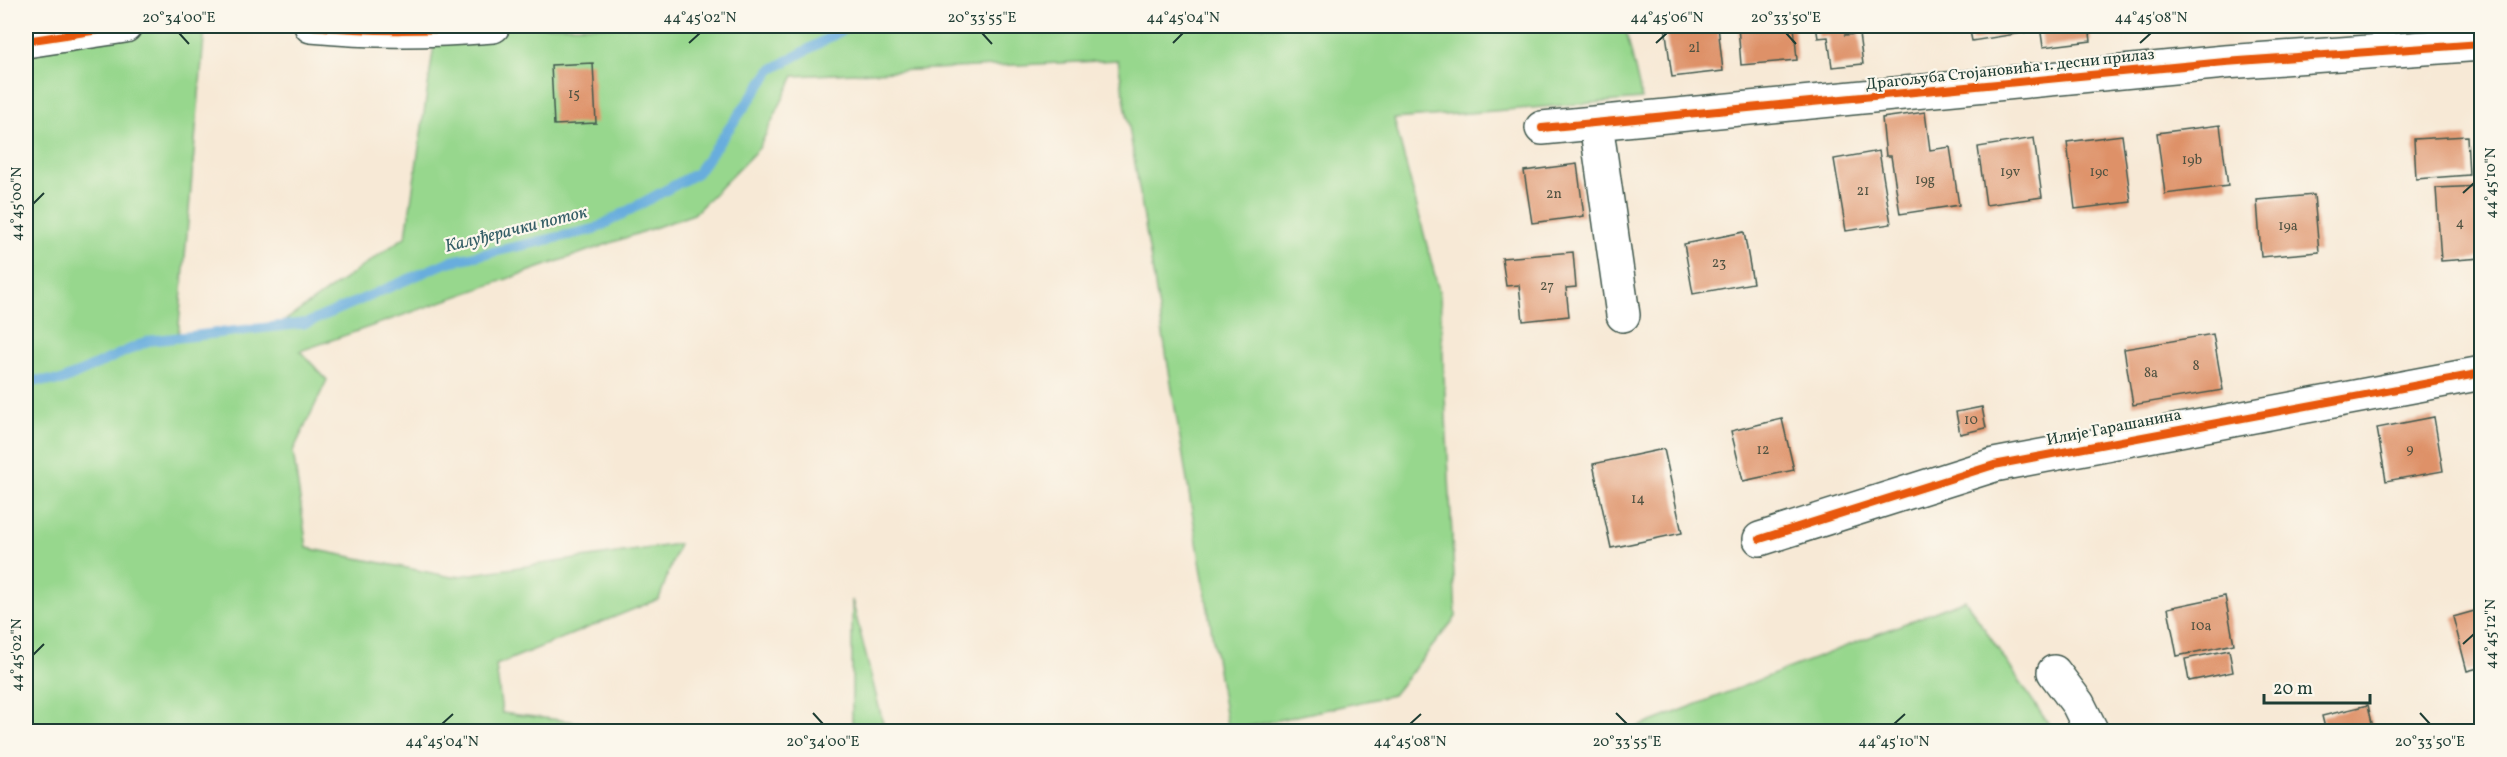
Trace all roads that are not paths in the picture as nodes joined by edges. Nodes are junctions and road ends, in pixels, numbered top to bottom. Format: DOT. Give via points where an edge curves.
graph roads {
  1 [pos="125,26"];
  2 [pos="311,26"];
  3 [pos="493,26"];
  4 [pos="26,41"];
  5 [pos="2481,44"];
  6 [pos="1596,123"];
  7 [pos="1542,128"];
  8 [pos="1623,315"];
  9 [pos="2481,373"];
  10 [pos="1760,539"];
  11 [pos="2054,672"];
  12 [pos="2092,732"];
  1 -- 4 [label="street"];
  2 -- 3 [label="street" via="373,32"];
  5 -- 6 [label="street, Драгољуба Стојановића 1. десни прилаз" via="2225,62"];
  6 -- 7 [label="street, Драгољуба Стојановића 1. десни прилаз"];
  6 -- 8 [label="street"];
  9 -- 10 [label="street, Илије Гарашанина" via="1994,465"];
  11 -- 12 [label="street" via="2078,704"];
}
